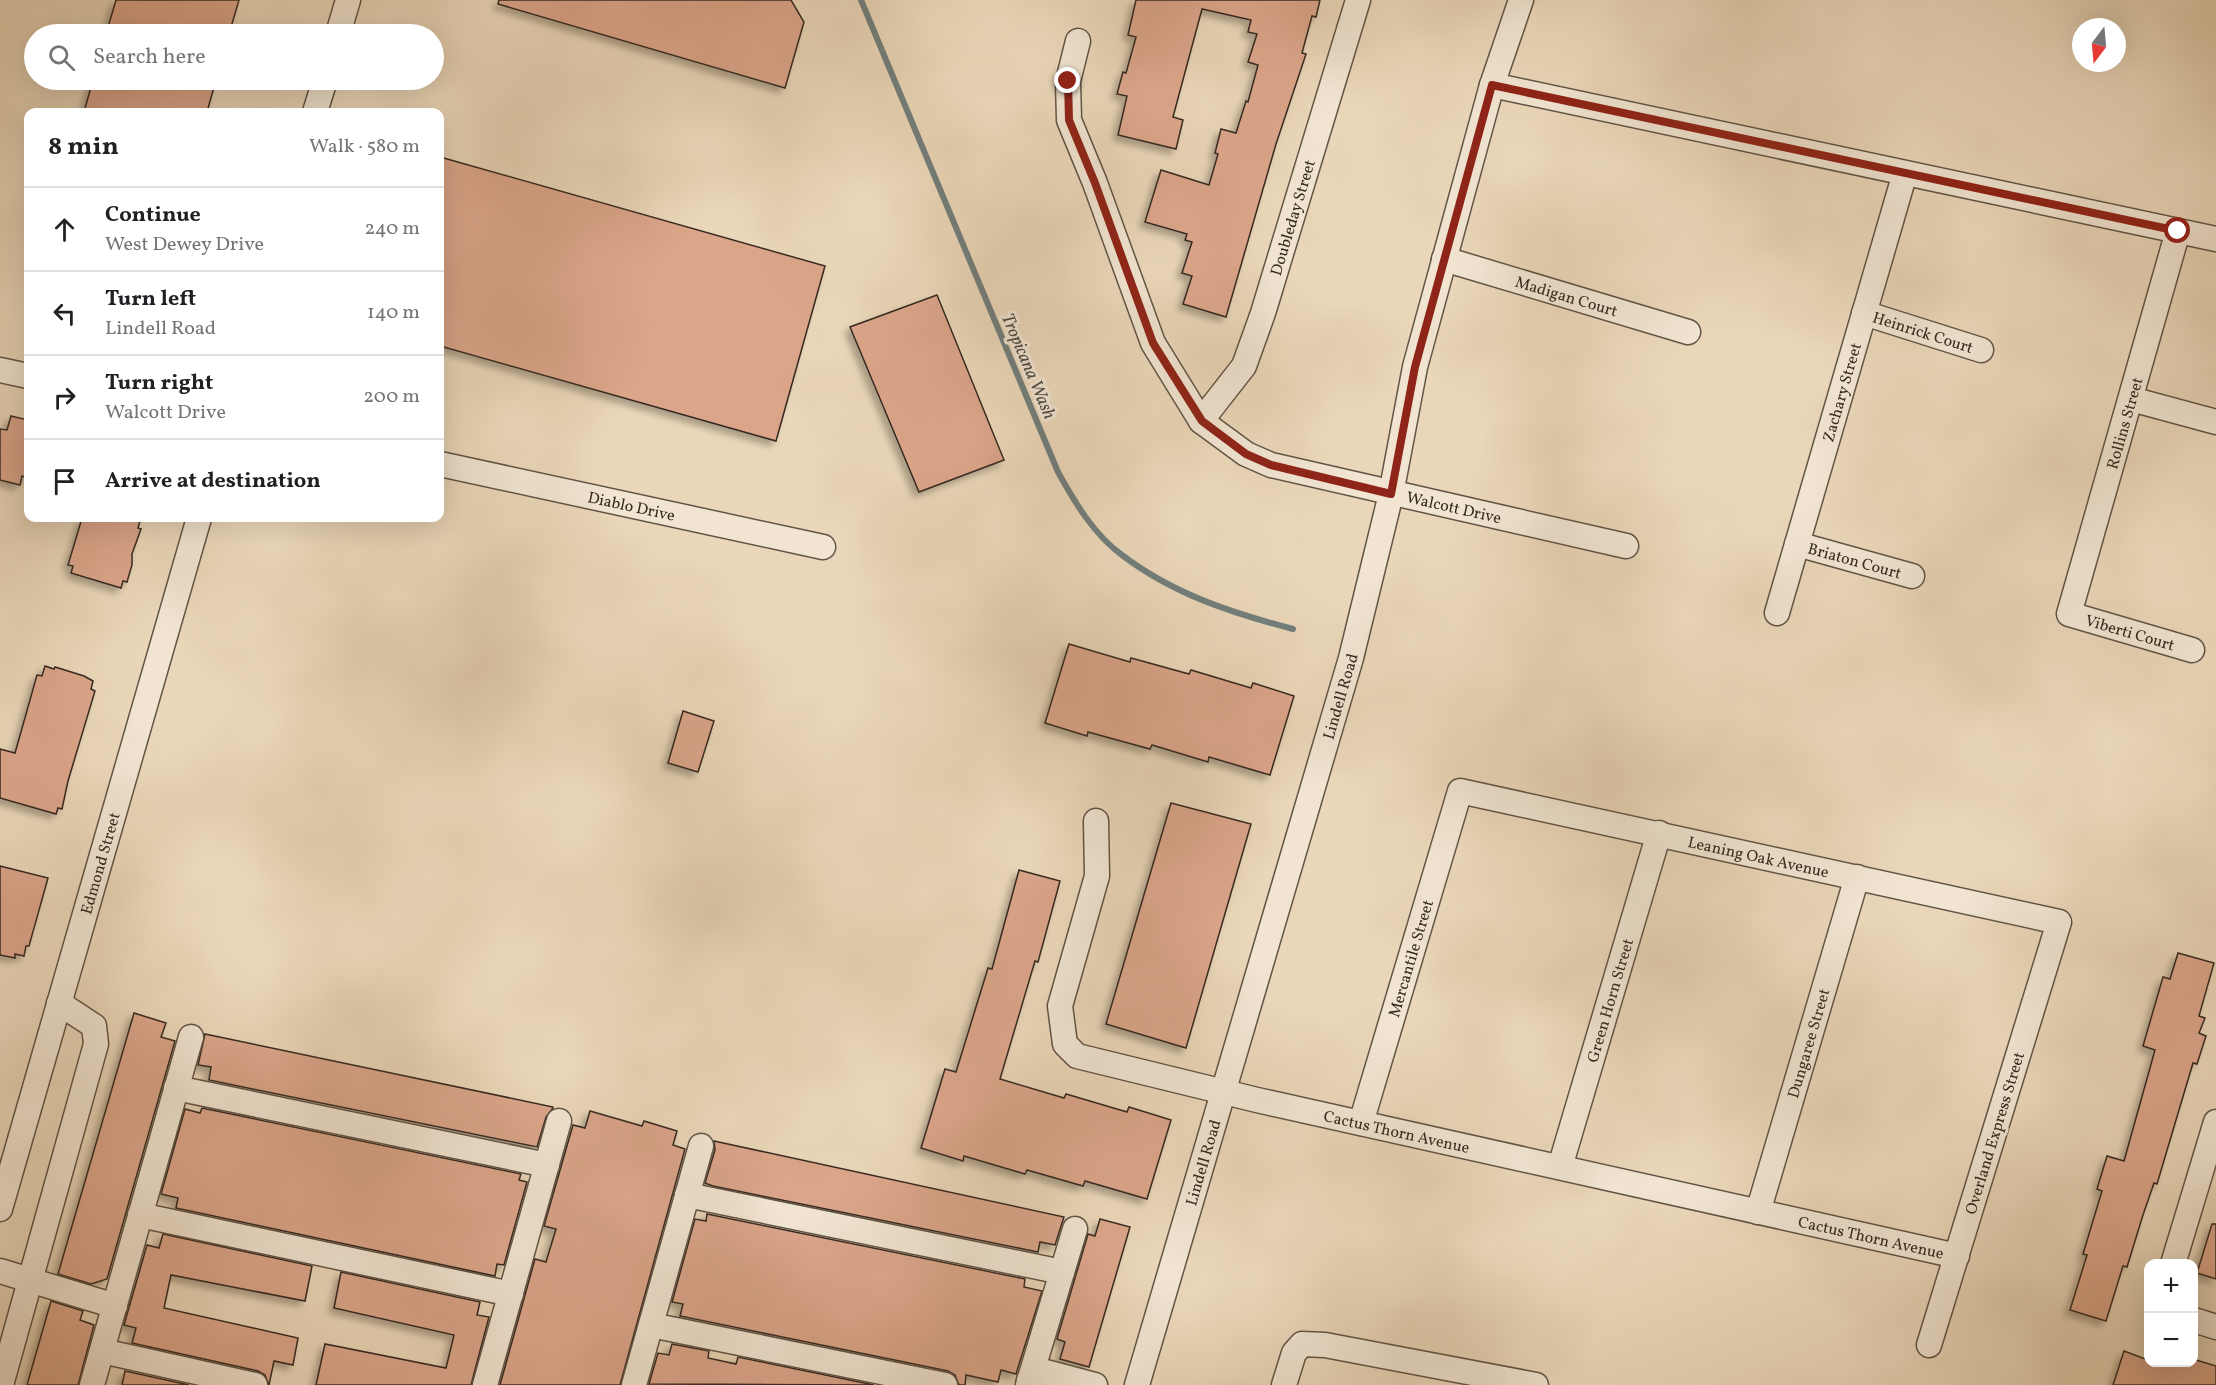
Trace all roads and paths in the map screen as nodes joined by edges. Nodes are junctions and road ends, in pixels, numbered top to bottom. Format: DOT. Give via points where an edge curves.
graph roads {
  1 [pos="348,0"];
  2 [pos="1358,0"];
  3 [pos="1521,0"];
  4 [pos="341,24"];
  5 [pos="1078,42"];
  6 [pos="1492,85"];
  7 [pos="322,90"];
  8 [pos="316,108"];
  9 [pos="1905,173"];
  10 [pos="2178,231"];
  11 [pos="2216,240"];
  12 [pos="1444,259"];
  13 [pos="1864,313"];
  14 [pos="1688,332"];
  15 [pos="1981,350"];
  16 [pos="0,370"];
  17 [pos="24,375"];
  18 [pos="2131,399"];
  19 [pos="1202,421"];
  20 [pos="2216,422"];
  21 [pos="444,465"];
  22 [pos="1391,494"];
  23 [pos="198,522"];
  24 [pos="1797,544"];
  25 [pos="1626,546"];
  26 [pos="824,548"];
  27 [pos="1912,576"];
  28 [pos="1777,613"];
  29 [pos="2069,614"];
  30 [pos="2192,650"];
  31 [pos="1460,791"];
  32 [pos="1096,821"];
  33 [pos="1659,833"];
  34 [pos="1857,877"];
  35 [pos="2059,922"];
  36 [pos="59,1003"];
  37 [pos="191,1037"];
  38 [pos="176,1088"];
  39 [pos="1223,1092"];
  40 [pos="559,1120"];
  41 [pos="2216,1122"];
  42 [pos="1361,1123"];
  43 [pos="700,1146"];
  44 [pos="547,1165"];
  45 [pos="1560,1167"];
  46 [pos="687,1196"];
  47 [pos="0,1209"];
  48 [pos="1758,1212"];
  49 [pos="140,1215"];
  50 [pos="1075,1229"];
  51 [pos="1957,1256"];
  52 [pos="2174,1259"];
  53 [pos="0,1271"];
  54 [pos="1062,1272"];
  55 [pos="30,1280"];
  56 [pos="511,1294"];
  57 [pos="115,1306"];
  58 [pos="2198,1322"];
  59 [pos="651,1325"];
  60 [pos="2216,1327"];
  61 [pos="8,1330"];
  62 [pos="1929,1345"];
  63 [pos="102,1351"];
  64 [pos="1030,1383"];
  65 [pos="1,1385"];
  66 [pos="92,1385"];
  67 [pos="255,1385"];
  68 [pos="485,1385"];
  69 [pos="634,1385"];
  70 [pos="945,1385"];
  71 [pos="1095,1385"];
  72 [pos="1137,1385"];
  73 [pos="1284,1385"];
  74 [pos="1536,1385"];
  1 -- 4 [label="street"];
  2 -- 19 [label="street, Doubleday Street" via="1244,366"];
  3 -- 6 [label="street, Lindell Road"];
  5 -- 19 [label="street, Walcott Drive" via="1068,81 1069,120 1153,343"];
  6 -- 9 [label="street"];
  6 -- 12 [label="street, Lindell Road"];
  7 -- 8 [label="street"];
  9 -- 10 [label="street"];
  9 -- 13 [label="street, Zachary Street"];
  10 -- 11 [label="street"];
  10 -- 18 [label="street, Rollins Street"];
  12 -- 14 [label="street, Madigan Court"];
  12 -- 22 [label="street, Lindell Road" via="1415,367"];
  13 -- 15 [label="street, Heinrick Court"];
  13 -- 24 [label="street, Zachary Street"];
  16 -- 17 [label="street"];
  18 -- 20 [label="street"];
  18 -- 29 [label="street, Rollins Street"];
  19 -- 22 [label="street, Walcott Drive" via="1246,454 1271,465"];
  21 -- 26 [label="street, Diablo Drive"];
  22 -- 25 [label="street, Walcott Drive"];
  22 -- 39 [label="street, Lindell Road" via="1337,710"];
  23 -- 36 [label="street, Edmond Street"];
  24 -- 27 [label="street, Briaton Court"];
  24 -- 28 [label="street, Zachary Street"];
  29 -- 30 [label="street, Viberti Court"];
  31 -- 33 [label="street, Leaning Oak Avenue"];
  31 -- 42 [label="street, Mercantile Street"];
  32 -- 39 [label="street, Cactus Thorn Avenue" via="1097,876 1060,1006 1065,1044 1077,1056"];
  33 -- 34 [label="street, Leaning Oak Avenue"];
  33 -- 45 [label="street, Green Horn Street"];
  34 -- 35 [label="street, Leaning Oak Avenue"];
  34 -- 48 [label="street, Dungaree Street"];
  35 -- 51 [label="street, Overland Express Street"];
  36 -- 47 [label="street, Edmond Street"];
  36 -- 55 [label="street" via="94,1026 96,1044"];
  37 -- 38 [label="street"];
  38 -- 44 [label="street"];
  38 -- 49 [label="street"];
  39 -- 42 [label="street, Cactus Thorn Avenue"];
  39 -- 72 [label="street, Lindell Road"];
  40 -- 44 [label="street"];
  41 -- 52 [label="street"];
  42 -- 45 [label="street, Cactus Thorn Avenue"];
  43 -- 46 [label="street"];
  44 -- 56 [label="street"];
  45 -- 48 [label="street, Cactus Thorn Avenue"];
  46 -- 54 [label="street"];
  46 -- 59 [label="street"];
  48 -- 51 [label="street, Cactus Thorn Avenue"];
  49 -- 56 [label="street"];
  49 -- 57 [label="street"];
  50 -- 54 [label="street"];
  51 -- 62 [label="street, Overland Express Street"];
  53 -- 55 [label="street"];
  54 -- 64 [label="street"];
  55 -- 57 [label="street"];
  55 -- 61 [label="street"];
  56 -- 68 [label="street"];
  57 -- 63 [label="street"];
  58 -- 60 [label="street"];
  59 -- 69 [label="street"];
  59 -- 70 [label="street"];
  61 -- 65 [label="street"];
  63 -- 66 [label="street"];
  63 -- 67 [label="street"];
  64 -- 71 [label="street" via="1046,1372"];
  73 -- 74 [label="street" via="1294,1353 1302,1344"];
}
